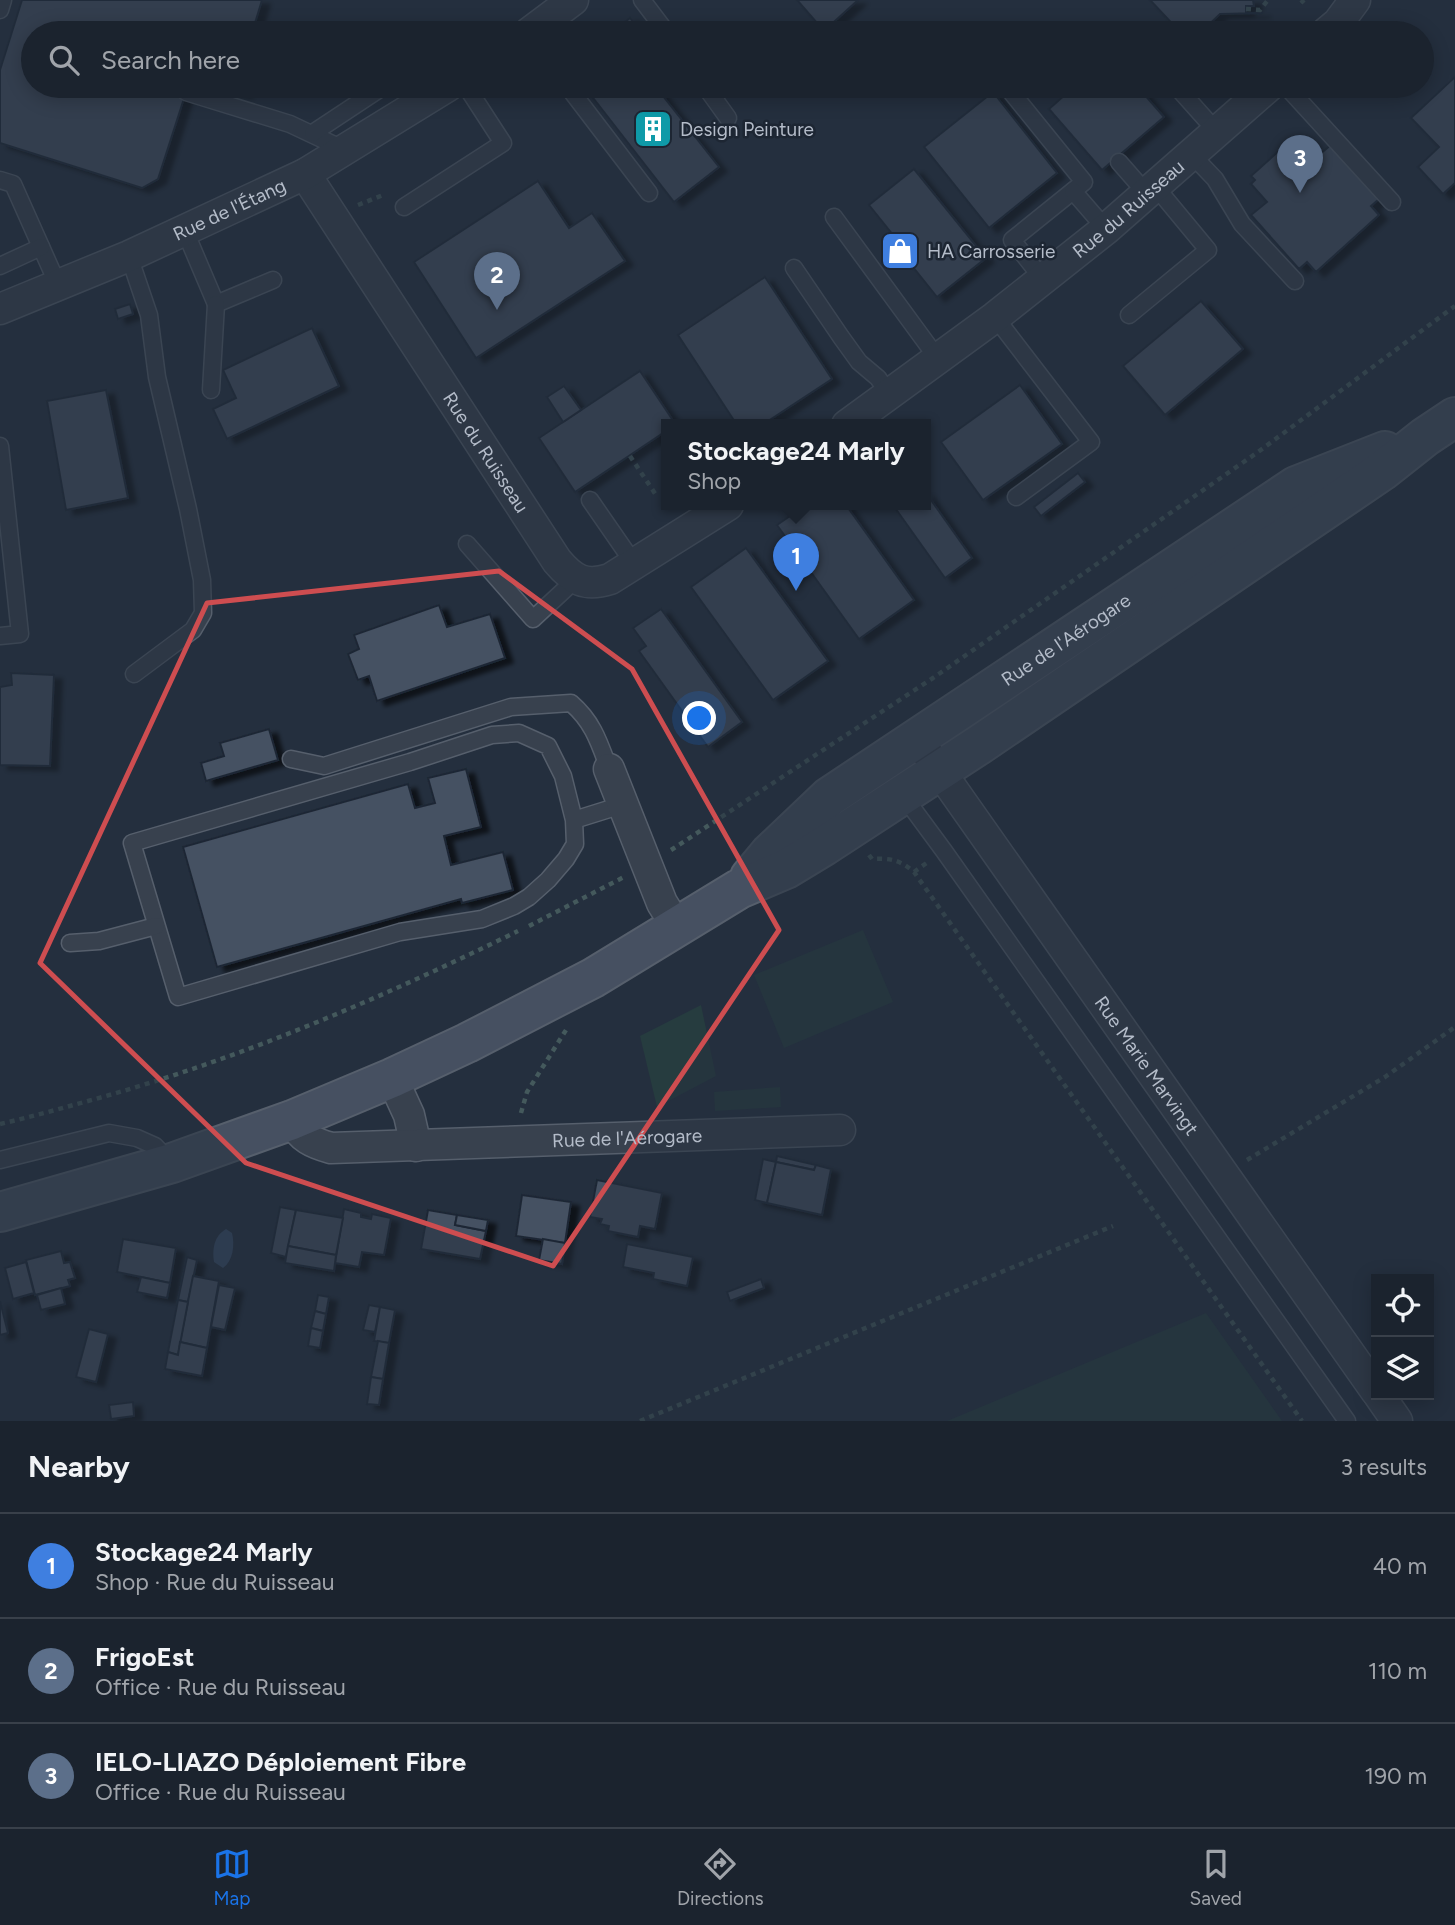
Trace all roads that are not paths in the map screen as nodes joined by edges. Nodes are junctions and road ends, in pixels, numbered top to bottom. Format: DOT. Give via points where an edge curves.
graph roads {
  1 [pos="3,0"];
  2 [pos="573,0"];
  3 [pos="642,0"];
  4 [pos="1355,0"];
  5 [pos="0,10"];
  6 [pos="551,21"];
  7 [pos="658,21"];
  8 [pos="1339,21"];
  9 [pos="205,98"];
  10 [pos="391,98"];
  11 [pos="474,98"];
  12 [pos="577,98"];
  13 [pos="714,98"];
  14 [pos="1016,98"];
  15 [pos="1187,98"];
  16 [pos="1256,98"];
  17 [pos="1281,98"];
  18 [pos="728,118"];
  19 [pos="1217,132"];
  20 [pos="313,133"];
  21 [pos="345,150"];
  22 [pos="1192,155"];
  23 [pos="1119,162"];
  24 [pos="305,174"];
  25 [pos="0,180"];
  26 [pos="1151,190"];
  27 [pos="1073,191"];
  28 [pos="649,193"];
  29 [pos="1392,202"];
  30 [pos="404,207"];
  31 [pos="834,217"];
  32 [pos="1106,229"];
  33 [pos="185,231"];
  34 [pos="41,247"];
  35 [pos="129,256"];
  36 [pos="0,266"];
  37 [pos="794,268"];
  38 [pos="1043,279"];
  39 [pos="273,280"];
  40 [pos="1295,281"];
  41 [pos="58,285"];
  42 [pos="216,304"];
  43 [pos="0,309"];
  44 [pos="1129,315"];
  45 [pos="995,317"];
  46 [pos="938,359"];
  47 [pos="211,390"];
  48 [pos="889,394"];
  49 [pos="855,419"];
  50 [pos="1440,427"];
  51 [pos="0,446"];
  52 [pos="1016,497"];
  53 [pos="590,500"];
  54 [pos="720,510"];
  55 [pos="467,544"];
  56 [pos="635,565"];
  57 [pos="575,580"];
  58 [pos="0,636"];
  59 [pos="134,674"];
  60 [pos="917,739"];
  61 [pos="290,759"];
  62 [pos="609,769"];
  63 [pos="939,771"];
  64 [pos="891,779"];
  65 [pos="622,805"];
  66 [pos="574,820"];
  67 [pos="739,889"];
  68 [pos="156,926"];
  69 [pos="677,927"];
  70 [pos="70,943"];
  71 [pos="392,1078"];
  72 [pos="292,1120"];
  73 [pos="840,1130"];
  74 [pos="416,1146"];
  75 [pos="0,1160"];
  76 [pos="172,1163"];
  77 [pos="0,1212"];
  78 [pos="1371,1383"];
  79 [pos="1383,1400"];
  80 [pos="1347,1421"];
  81 [pos="1397,1421"];
  1 -- 5 [label="lane"];
  2 -- 6 [label="street"];
  3 -- 7 [label="lane"];
  4 -- 8 [label="street"];
  9 -- 20 [label="lane"];
  10 -- 20 [label="lane"];
  10 -- 21 [label="street, Rue de l'Étang"];
  11 -- 30 [label="lane" via="503,142"];
  12 -- 28 [label="lane"];
  13 -- 18 [label="lane"];
  14 -- 27 [label="lane" via="1084,182"];
  15 -- 19 [label="lane"];
  16 -- 19 [label="street, Rue du Ruisseau"];
  17 -- 29 [label="lane"];
  19 -- 22 [label="street, Rue du Ruisseau"];
  20 -- 21 [label="lane"];
  21 -- 24 [label="street, Rue de l'Étang"];
  22 -- 26 [label="street, Rue du Ruisseau"];
  22 -- 40 [label="lane" via="1214,179 1242,224"];
  23 -- 26 [label="lane"];
  24 -- 33 [label="street, Rue de l'Étang"];
  24 -- 57 [label="street, Rue du Ruisseau" via="557,561"];
  25 -- 34 [label="lane" via="13,184"];
  26 -- 32 [label="street, Rue du Ruisseau"];
  26 -- 44 [label="lane" via="1208,250"];
  27 -- 32 [label="lane"];
  27 -- 38 [label="lane" via="1012,240"];
  31 -- 46 [label="lane"];
  32 -- 38 [label="street, Rue du Ruisseau"];
  33 -- 35 [label="street, Rue de l'Étang"];
  33 -- 42 [label="lane"];
  34 -- 36 [label="lane"];
  34 -- 41 [label="lane"];
  35 -- 41 [label="street, Rue de l'Étang"];
  35 -- 59 [label="lane" via="149,315 157,377 200,568 203,613 193,630"];
  37 -- 48 [label="lane" via="859,362"];
  38 -- 45 [label="street, Rue du Ruisseau"];
  39 -- 42 [label="lane"];
  41 -- 43 [label="street, Rue de l'Étang"];
  42 -- 47 [label="lane"];
  45 -- 46 [label="street, Rue du Ruisseau"];
  45 -- 52 [label="lane" via="1091,442"];
  46 -- 48 [label="street, Rue du Ruisseau"];
  48 -- 49 [label="street, Rue du Ruisseau"];
  50 -- 60 [label="main road, Rue de l'Aérogare" via="1296,485"];
  50 -- 63 [label="main road, Rue de l'Aérogare"];
  51 -- 58 [label="lane" via="20,634"];
  53 -- 56 [label="lane"];
  54 -- 56 [label="street"];
  55 -- 57 [label="lane" via="533,619"];
  56 -- 57 [label="street" via="597,583"];
  60 -- 63 [label="street, Rue Marie Marvingt"];
  60 -- 64 [label="main road, Rue de l'Aérogare"];
  61 -- 62 [label="lane" via="324,766 511,707 571,703 585,715"];
  62 -- 65 [label="street"];
  63 -- 64 [label="main road, Rue de l'Aérogare"];
  63 -- 78 [label="street, Rue Marie Marvingt"];
  64 -- 67 [label="main road, Rue de l'Aérogare" via="850,829 786,869"];
  64 -- 67 [label="main road, Rue de l'Aérogare" via="815,809"];
  64 -- 80 [label="lane"];
  65 -- 66 [label="lane"];
  65 -- 69 [label="street" via="662,903"];
  66 -- 68 [label="lane" via="575,844 566,859 514,906 482,919 400,932 178,997"];
  66 -- 68 [label="lane" via="548,746 519,733 492,735 132,844"];
  67 -- 69 [label="main road, Rue de l'Aérogare"];
  68 -- 70 [label="lane" via="99,941"];
  69 -- 71 [label="main road, Rue de l'Aérogare" via="566,993"];
  71 -- 72 [label="main road, Rue de l'Aérogare"];
  71 -- 74 [label="street" via="409,1115"];
  72 -- 74 [label="street, Rue de l'Aérogare" via="298,1132 331,1148"];
  72 -- 76 [label="main road, Rue de l'Aérogare"];
  73 -- 74 [label="street, Rue de l'Aérogare"];
  75 -- 76 [label="lane" via="109,1133 155,1146"];
  76 -- 77 [label="main road, Rue de l'Aérogare"];
  79 -- 81 [label="street, Rue Marie Marvingt"];
}
